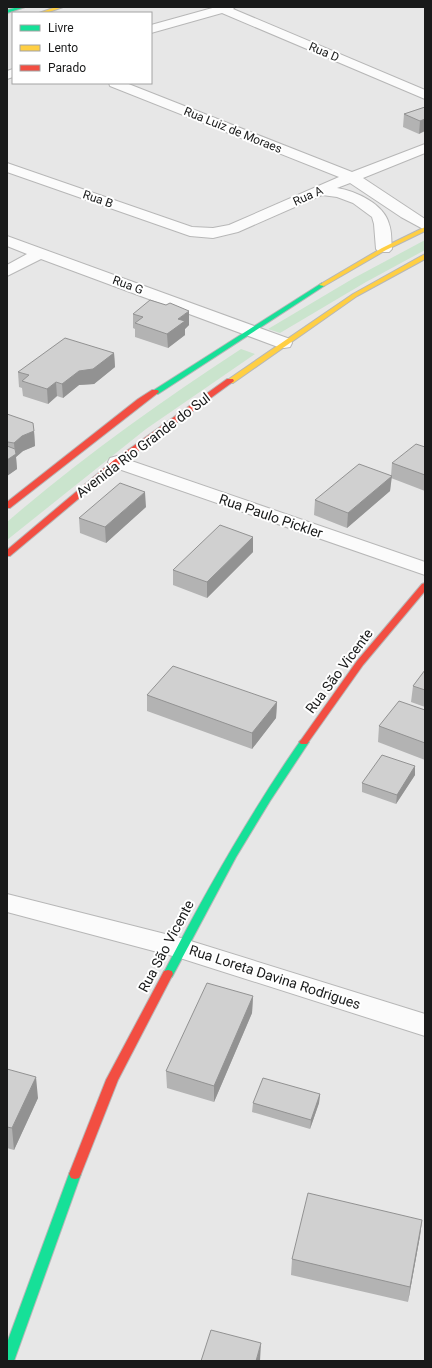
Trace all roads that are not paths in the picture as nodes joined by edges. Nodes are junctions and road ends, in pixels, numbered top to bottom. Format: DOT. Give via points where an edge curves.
graph roads {
  1 [pos="23,7"];
  2 [pos="61,7"];
  3 [pos="226,8"];
  4 [pos="7,12"];
  5 [pos="44,12"];
  6 [pos="152,29"];
  7 [pos="118,84"];
  8 [pos="425,95"];
  9 [pos="425,148"];
  10 [pos="7,167"];
  11 [pos="351,177"];
  12 [pos="320,190"];
  13 [pos="407,215"];
  14 [pos="382,224"];
  15 [pos="425,225"];
  16 [pos="425,229"];
  17 [pos="190,232"];
  18 [pos="7,241"];
  19 [pos="384,250"];
  20 [pos="40,253"];
  21 [pos="425,256"];
  22 [pos="7,270"];
  23 [pos="250,330"];
  24 [pos="284,343"];
  25 [pos="117,462"];
  26 [pos="7,506"];
  27 [pos="7,554"];
  28 [pos="425,569"];
  29 [pos="425,586"];
  30 [pos="7,903"];
  31 [pos="181,948"];
  32 [pos="425,1025"];
  33 [pos="7,1361"];
  1 -- 4 [label="street"];
  2 -- 5 [label="street"];
  3 -- 6 [label="street"];
  3 -- 8 [label="street, Rua D"];
  7 -- 11 [label="street, Rua Luiz de Moraes"];
  9 -- 11 [label="street, Rua A"];
  10 -- 17 [label="street, Rua B"];
  11 -- 12 [label="street, Rua A"];
  11 -- 13 [label="street, Rua Luiz de Moraes"];
  12 -- 14 [label="street" via="340,193 358,200 378,215"];
  12 -- 17 [label="street, Rua A" via="233,229 213,233"];
  13 -- 14 [label="street"];
  13 -- 15 [label="street, Rua Luiz de Moraes"];
  14 -- 19 [label="street"];
  16 -- 19 [label="street"];
  18 -- 20 [label="street, Rua G"];
  19 -- 23 [label="street"];
  20 -- 22 [label="street"];
  20 -- 23 [label="street, Rua G"];
  21 -- 24 [label="street, Avenida Rio Grande do Sul" via="355,295"];
  23 -- 24 [label="street"];
  23 -- 26 [label="street" via="141,401"];
  24 -- 25 [label="street, Avenida Rio Grande do Sul"];
  25 -- 27 [label="street, Avenida Rio Grande do Sul"];
  25 -- 28 [label="street, Rua Paulo Pickler"];
  29 -- 31 [label="street, Rua São Vicente" via="360,663 269,792 227,862"];
  30 -- 31 [label="street, Rua Loreta Davina Rodrigues"];
  31 -- 32 [label="street, Rua Loreta Davina Rodrigues"];
  31 -- 33 [label="street, Rua São Vicente" via="112,1080 65,1199"];
}
